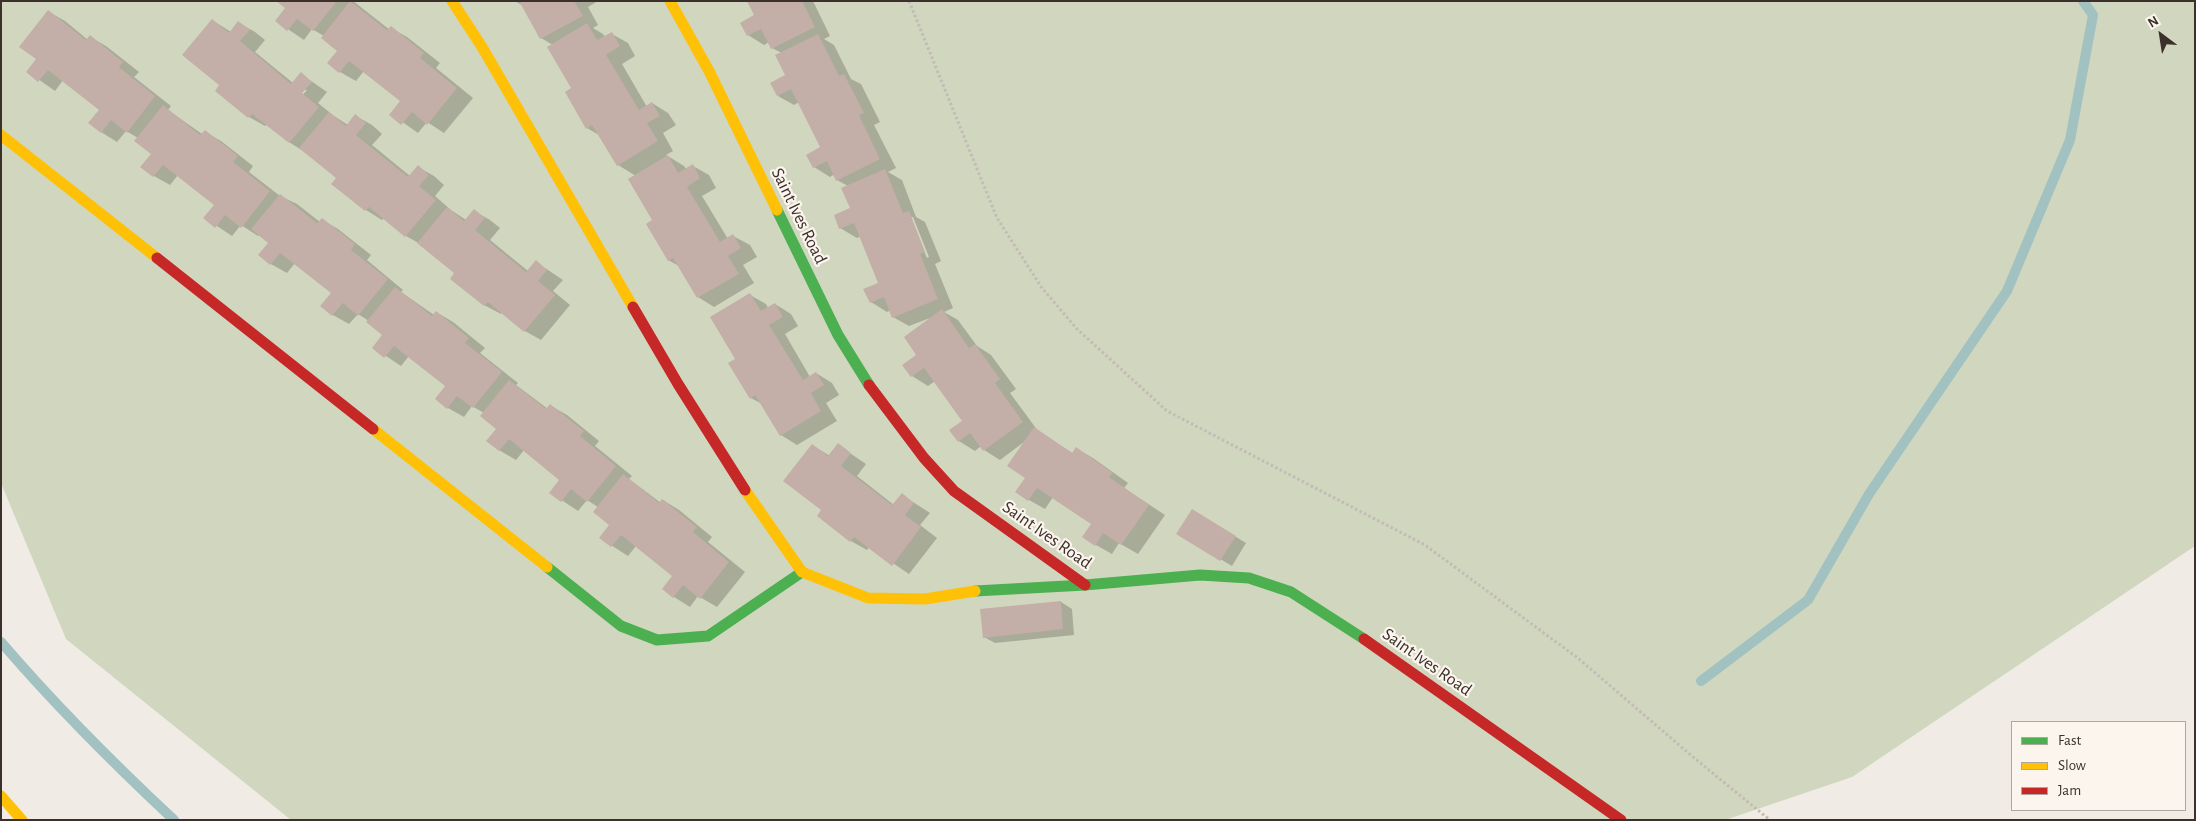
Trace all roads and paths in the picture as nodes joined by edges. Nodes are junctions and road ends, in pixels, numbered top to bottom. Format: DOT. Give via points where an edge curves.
graph roads {
  1 [pos="452,1"];
  2 [pos="670,1"];
  3 [pos="909,1"];
  4 [pos="1,135"];
  5 [pos="802,572"];
  6 [pos="1085,585"];
  7 [pos="1,796"];
  8 [pos="22,820"];
  9 [pos="1621,820"];
  10 [pos="1770,820"];
  1 -- 5 [label="main road" via="678,384"];
  2 -- 6 [label="main road, Saint Ives Road" via="709,71 838,335 876,397 954,491"];
  3 -- 10 [label="path" via="997,218 1042,288 1077,329 1167,412 1426,545 1579,659"];
  4 -- 5 [label="main road" via="621,626 657,640 708,636"];
  5 -- 6 [label="main road" via="868,598 926,599 968,591"];
  6 -- 9 [label="main road, Saint Ives Road" via="1200,575 1249,578 1291,592 1344,625"];
  7 -- 8 [label="main road"];
}
